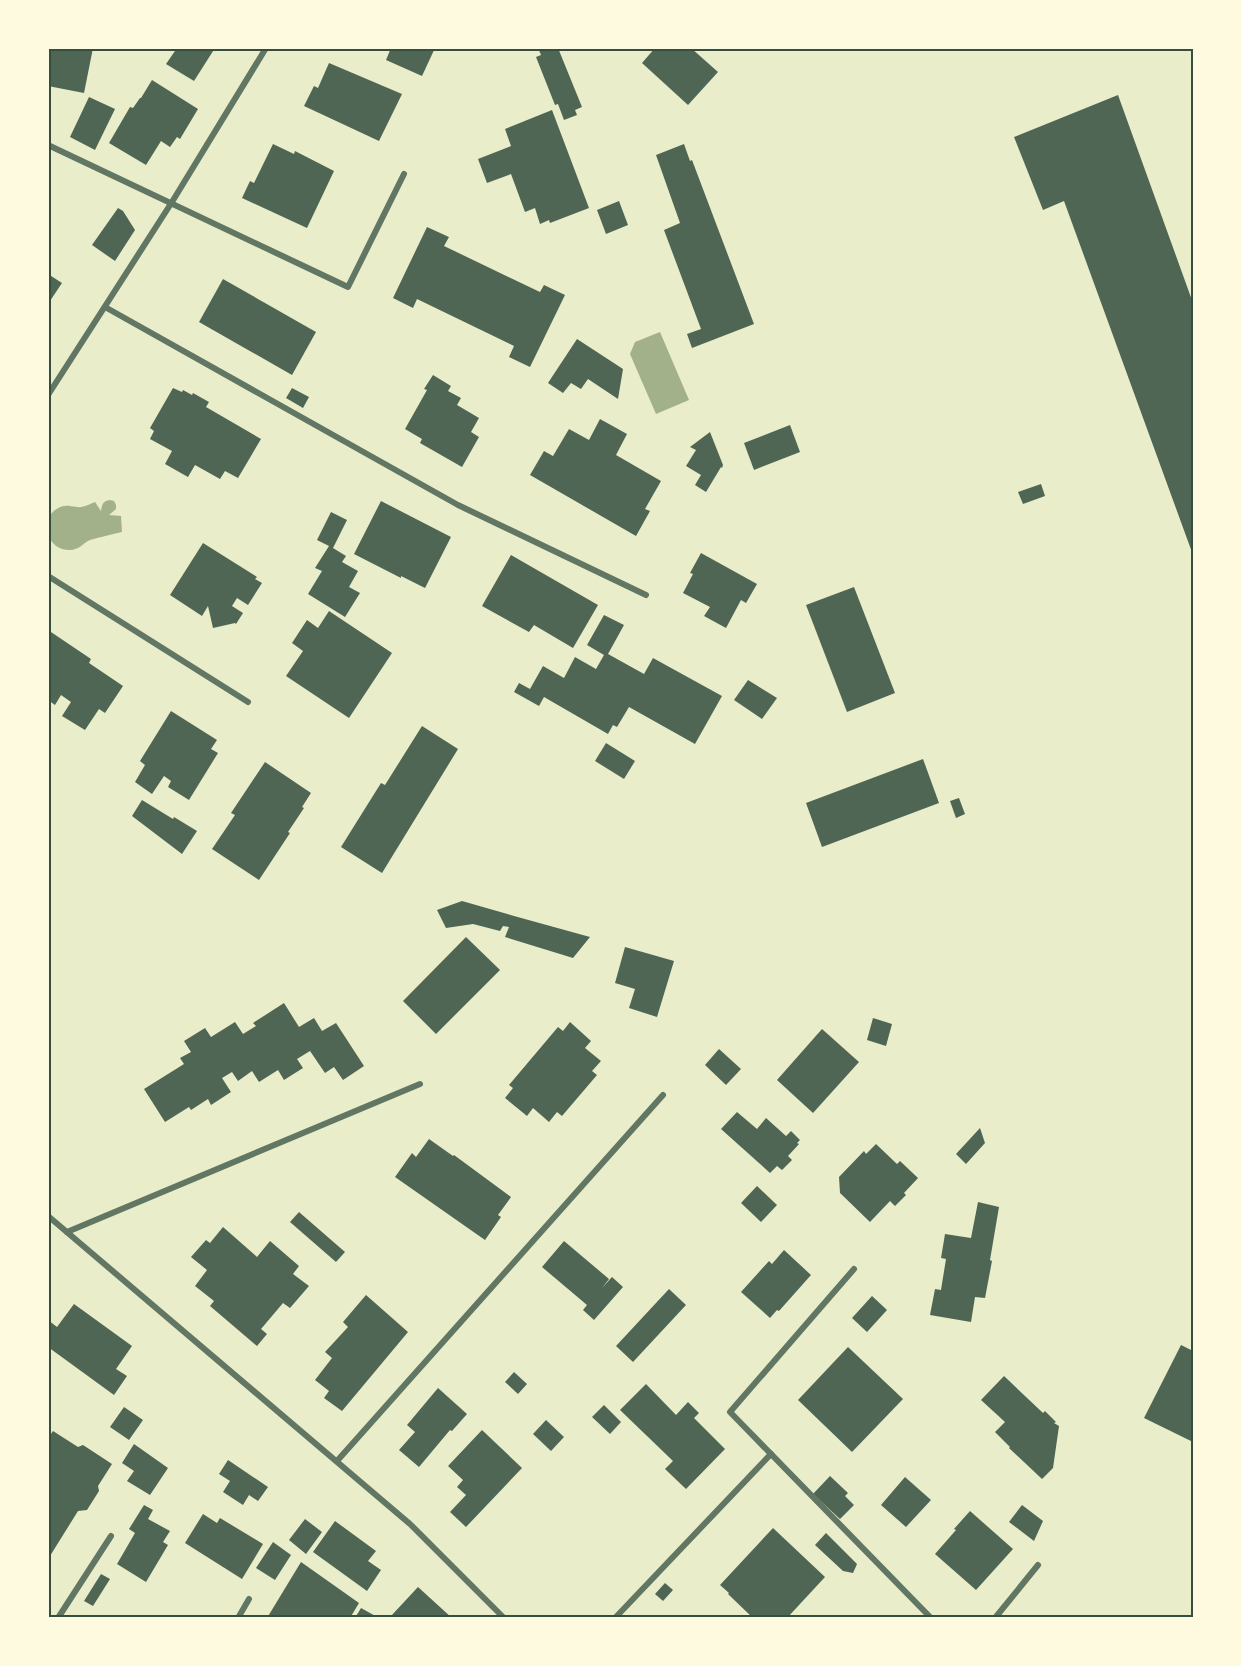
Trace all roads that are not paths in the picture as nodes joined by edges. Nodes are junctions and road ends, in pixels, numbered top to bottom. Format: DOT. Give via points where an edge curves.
graph roads {
  1 [pos="266,48"];
  2 [pos="48,145"];
  3 [pos="404,174"];
  4 [pos="172,202"];
  5 [pos="105,307"];
  6 [pos="48,395"];
  7 [pos="48,576"];
  8 [pos="646,595"];
  9 [pos="248,702"];
  10 [pos="420,1084"];
  11 [pos="663,1095"];
  12 [pos="48,1216"];
  13 [pos="67,1232"];
  14 [pos="854,1269"];
  15 [pos="771,1454"];
  16 [pos="337,1461"];
  17 [pos="111,1536"];
  18 [pos="1038,1565"];
  19 [pos="249,1599"];
  20 [pos="58,1618"];
  21 [pos="238,1618"];
  22 [pos="504,1618"];
  23 [pos="615,1618"];
  24 [pos="931,1618"];
  25 [pos="995,1618"];
  1 -- 4 [label="street"];
  2 -- 4 [label="street"];
  3 -- 4 [label="street" via="348,287"];
  4 -- 5 [label="street"];
  5 -- 6 [label="street"];
  5 -- 8 [label="street" via="458,505"];
  7 -- 9 [label="street"];
  10 -- 13 [label="street"];
  11 -- 16 [label="street"];
  12 -- 13 [label="street"];
  13 -- 16 [label="street"];
  14 -- 15 [label="street" via="730,1412"];
  15 -- 23 [label="street"];
  15 -- 24 [label="street"];
  16 -- 22 [label="street" via="410,1524"];
  17 -- 20 [label="street"];
  18 -- 25 [label="street"];
  19 -- 21 [label="street"];
}
